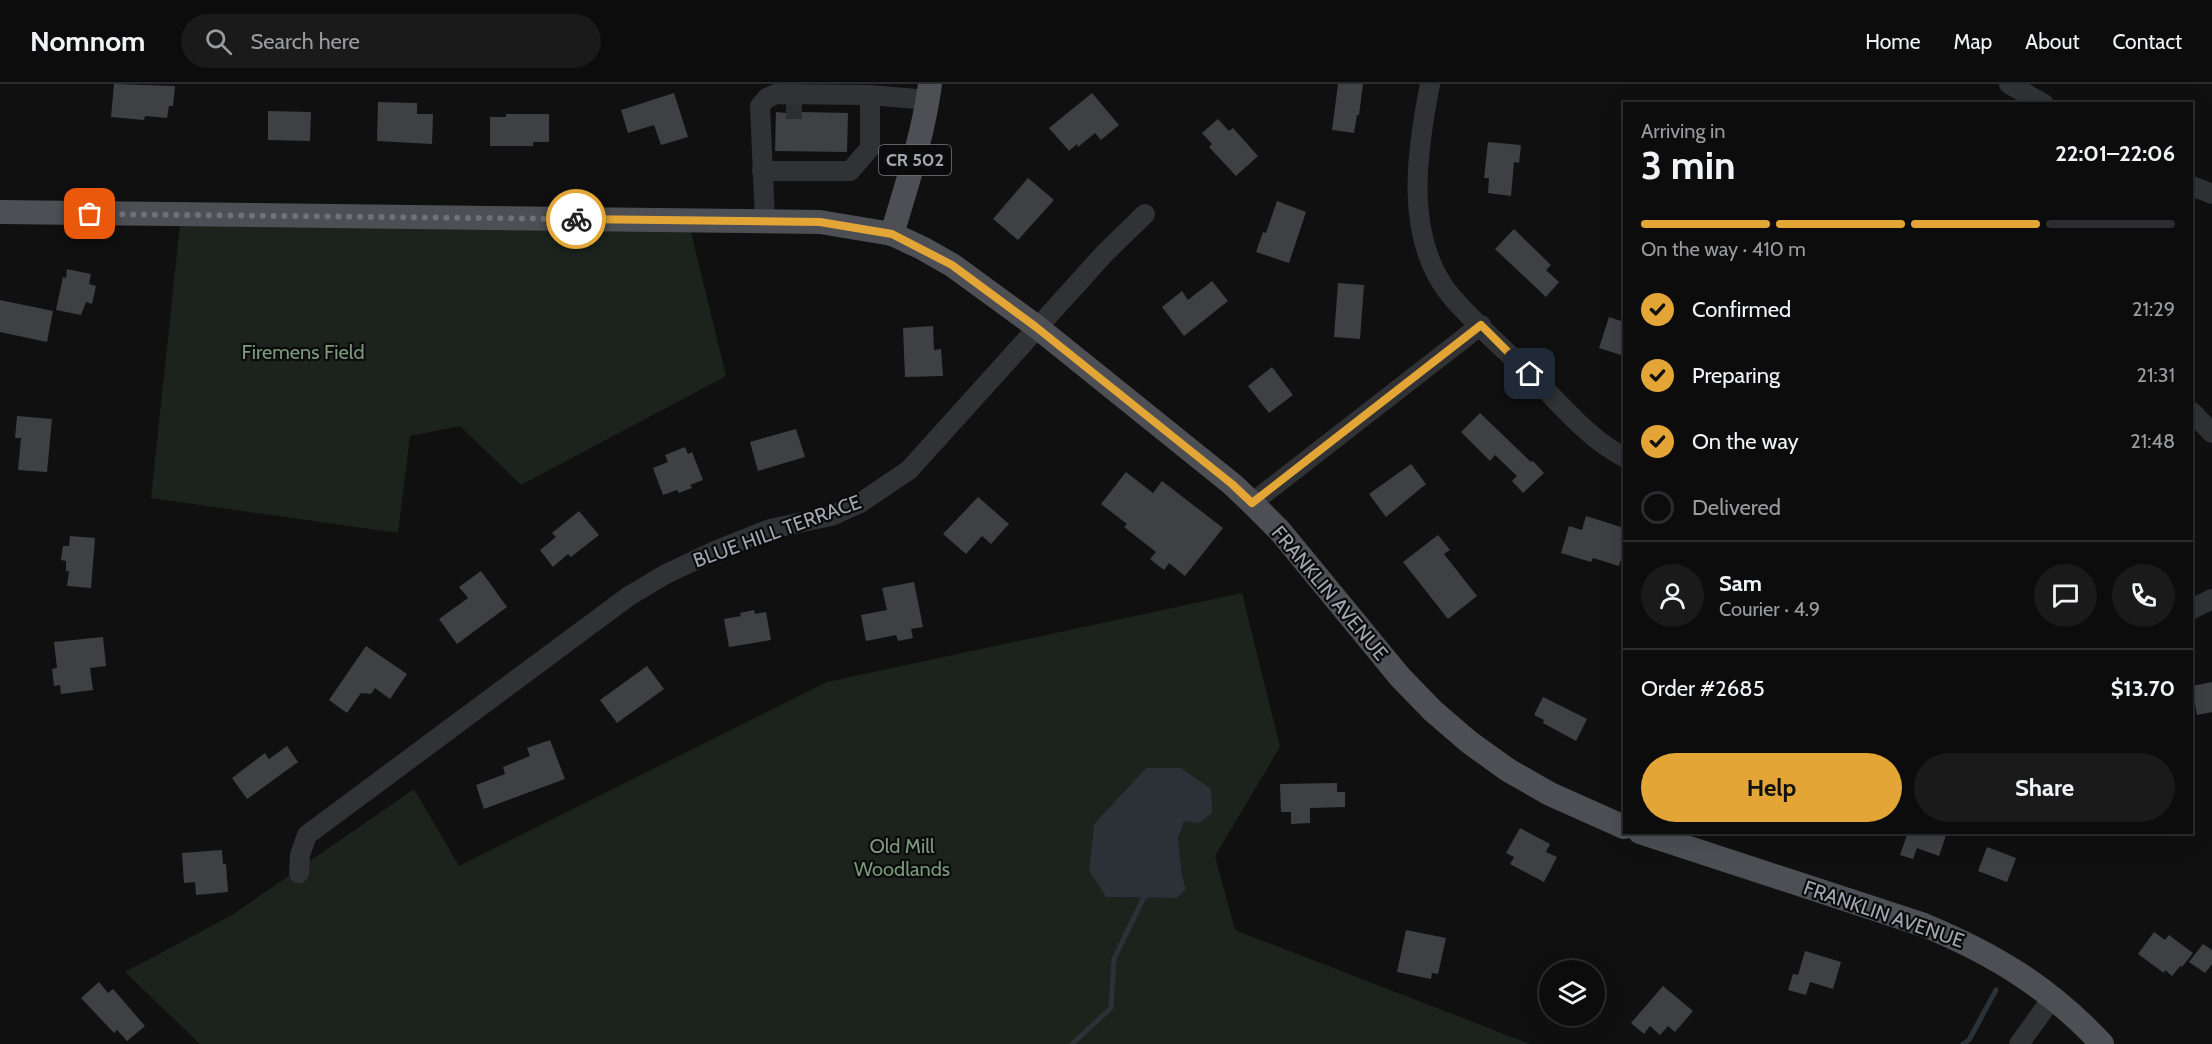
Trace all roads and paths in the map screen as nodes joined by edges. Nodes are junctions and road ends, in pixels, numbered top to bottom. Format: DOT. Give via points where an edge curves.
graph roads {
  1 [pos="1430,84"];
  2 [pos="2009,84"];
  3 [pos="929,92"];
  4 [pos="819,94"];
  5 [pos="870,95"];
  6 [pos="767,98"];
  7 [pos="2040,102"];
  8 [pos="762,171"];
  9 [pos="2193,186"];
  10 [pos="2212,194"];
  11 [pos="0,213"];
  12 [pos="1145,214"];
  13 [pos="765,221"];
  14 [pos="892,234"];
  15 [pos="1481,325"];
  16 [pos="1036,327"];
  17 [pos="2193,413"];
  18 [pos="2212,433"];
  19 [pos="1623,456"];
  20 [pos="1252,503"];
  21 [pos="2212,599"];
  22 [pos="2193,608"];
  23 [pos="1623,827"];
  24 [pos="1646,834"];
  25 [pos="299,873"];
  26 [pos="2053,997"];
  27 [pos="2098,1043"];
  28 [pos="2019,1044"];
  1 -- 15 [label="street" via="1419,166 1419,213 1424,241 1450,295"];
  2 -- 7 [label="street"];
  3 -- 5 [label="street"];
  3 -- 14 [label="main road, CR 502" via="915,159"];
  4 -- 5 [label="street"];
  4 -- 6 [label="street" via="776,94"];
  4 -- 6 [label="street" via="794,109"];
  5 -- 8 [label="street" via="870,148 850,171"];
  6 -- 8 [label="street" via="760,106"];
  8 -- 13 [label="street"];
  9 -- 10 [label="street"];
  11 -- 13 [label="main road, FRANKLIN AVENUE"];
  12 -- 16 [label="street, BLUE HILL TERRACE"];
  13 -- 14 [label="main road, FRANKLIN AVENUE" via="820,222"];
  14 -- 16 [label="main road, FRANKLIN AVENUE" via="952,265"];
  15 -- 19 [label="street" via="1596,439"];
  15 -- 20 [label="street"];
  16 -- 20 [label="main road, FRANKLIN AVENUE"];
  16 -- 25 [label="street, BLUE HILL TERRACE" via="909,470 860,503 831,516 770,529 717,549 629,596 307,836"];
  17 -- 18 [label="street"];
  20 -- 23 [label="main road, FRANKLIN AVENUE" via="1433,711 1508,770 1550,794"];
  21 -- 22 [label="street"];
  24 -- 26 [label="main road, FRANKLIN AVENUE" via="1924,925 2008,965"];
  26 -- 27 [label="main road, FRANKLIN AVENUE"];
  26 -- 28 [label="street"];
}
